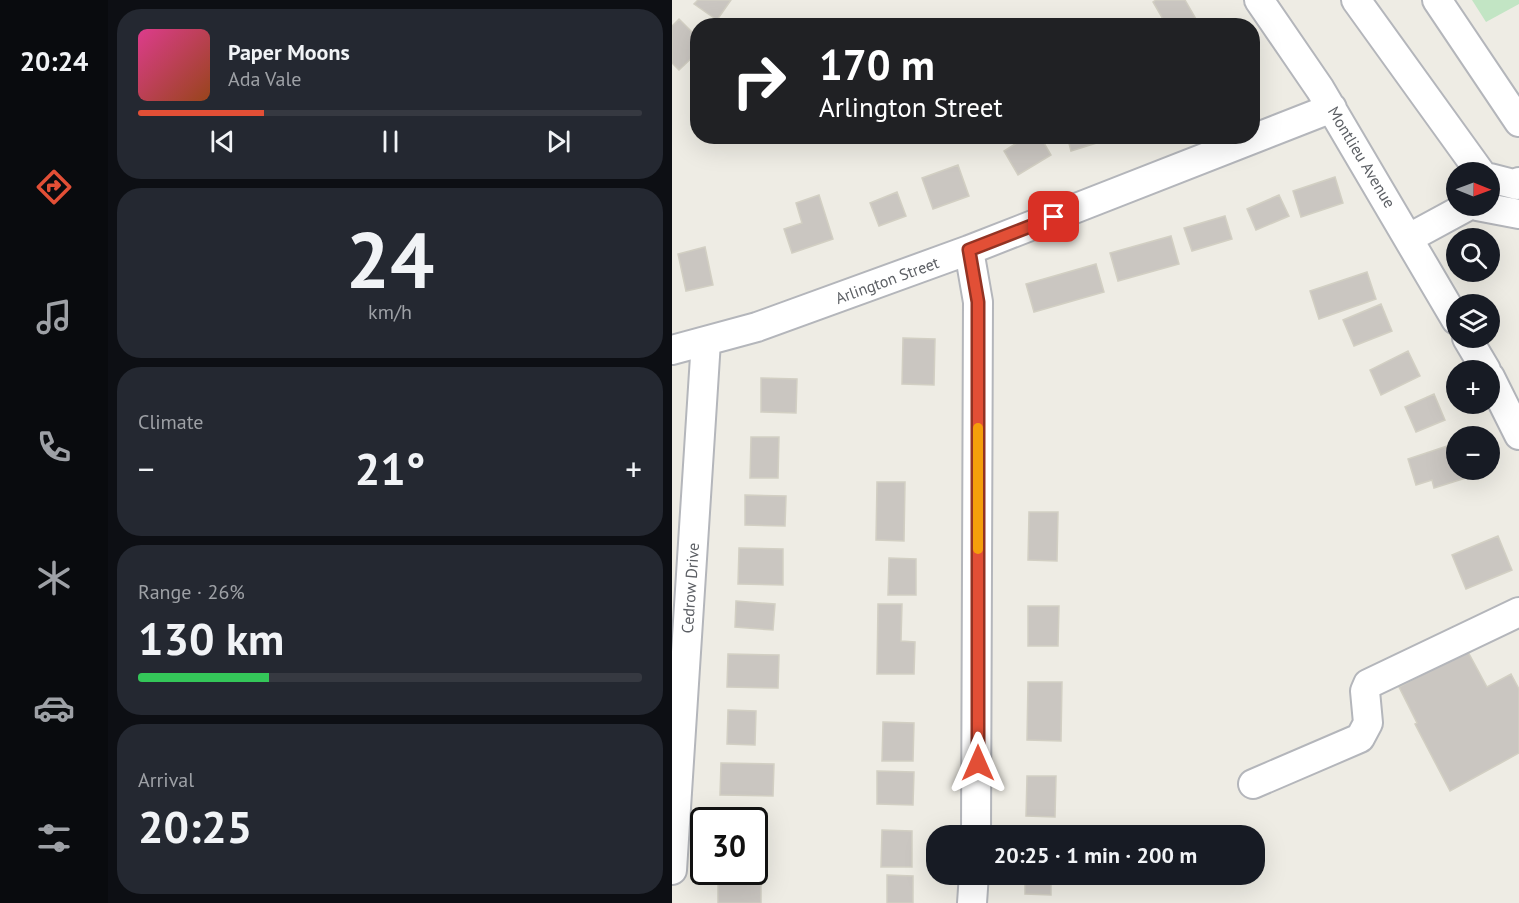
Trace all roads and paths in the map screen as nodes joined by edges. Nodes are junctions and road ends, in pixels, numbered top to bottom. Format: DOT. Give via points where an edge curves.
graph roads {
  1 [pos="1259,0"];
  2 [pos="1356,0"];
  3 [pos="1437,0"];
  4 [pos="1332,108"];
  5 [pos="1519,122"];
  6 [pos="1260,136"];
  7 [pos="1240,144"];
  8 [pos="1473,162"];
  9 [pos="1500,181"];
  10 [pos="1519,182"];
  11 [pos="1500,210"];
  12 [pos="1519,214"];
  13 [pos="1450,216"];
  14 [pos="1409,238"];
  15 [pos="969,250"];
  16 [pos="1446,303"];
  17 [pos="706,341"];
  18 [pos="672,350"];
  19 [pos="1500,397"];
  20 [pos="1519,435"];
  21 [pos="1519,612"];
  22 [pos="1253,784"];
  23 [pos="976,825"];
  24 [pos="672,870"];
  25 [pos="973,885"];
  26 [pos="972,903"];
  1 -- 4 [label="street, Montlieu Avenue"];
  2 -- 8 [label="street"];
  3 -- 5 [label="street"];
  4 -- 6 [label="street, Arlington Street"];
  4 -- 14 [label="street, Montlieu Avenue"];
  7 -- 15 [label="street, Arlington Street"];
  9 -- 10 [label="street" via="1517,185"];
  11 -- 12 [label="street"];
  13 -- 14 [label="street"];
  14 -- 16 [label="street, Montlieu Avenue"];
  15 -- 17 [label="street, Arlington Street" via="757,327"];
  15 -- 23 [label="street" via="978,302"];
  17 -- 18 [label="street, Arlington Street"];
  17 -- 24 [label="street, Cedrow Drive"];
  19 -- 20 [label="street"];
  21 -- 22 [label="street" via="1368,684 1368,723 1360,738"];
  25 -- 26 [label="street"];
}
